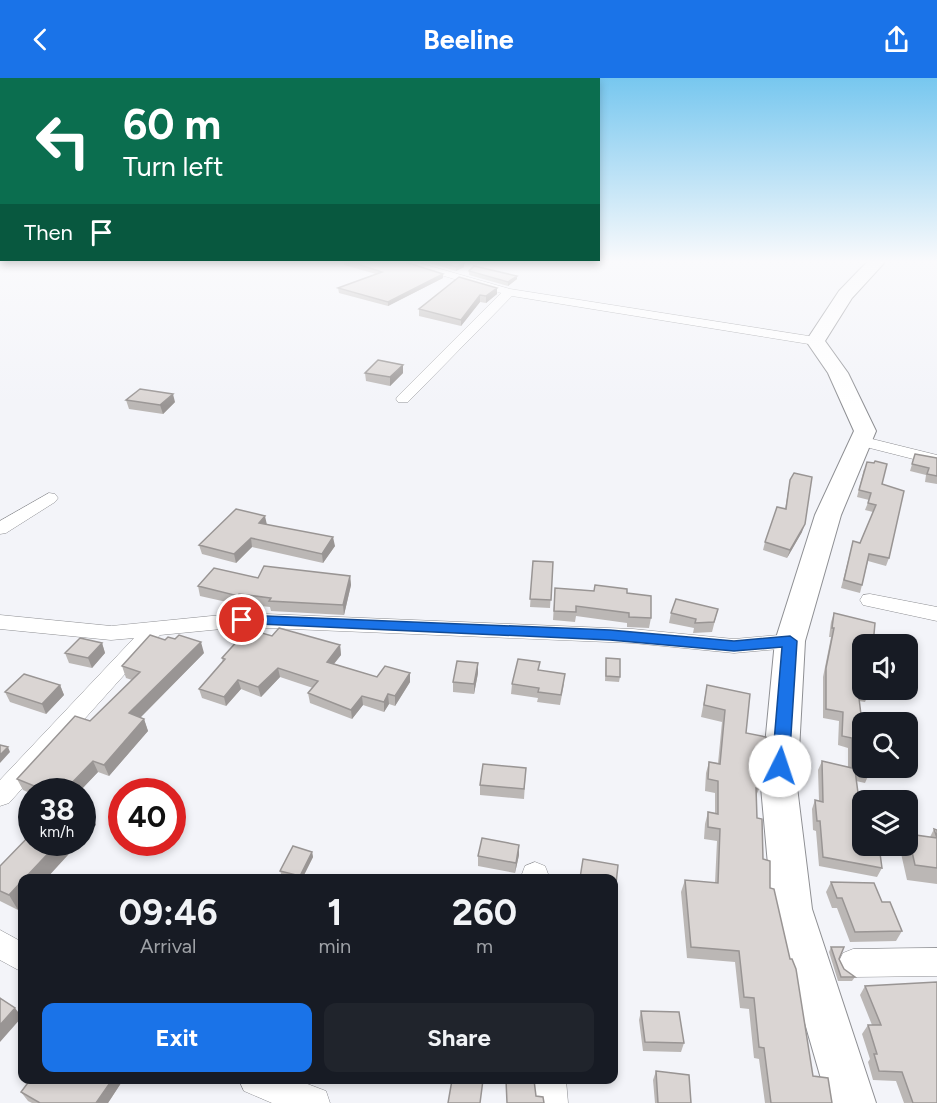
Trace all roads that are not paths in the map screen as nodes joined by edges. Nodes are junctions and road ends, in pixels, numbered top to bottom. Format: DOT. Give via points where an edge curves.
graph roads {
  1 [pos="491,310"];
  2 [pos="620,310"];
  3 [pos="835,310"];
  4 [pos="815,341"];
  5 [pos="403,399"];
  6 [pos="860,441"];
  7 [pos="937,460"];
  8 [pos="48,498"];
  9 [pos="0,529"];
  10 [pos="870,600"];
  11 [pos="937,614"];
  12 [pos="0,622"];
  13 [pos="156,627"];
  14 [pos="790,641"];
  15 [pos="0,796"];
  16 [pos="0,944"];
  17 [pos="18,955"];
  18 [pos="937,962"];
  19 [pos="853,963"];
  20 [pos="265,1084"];
  21 [pos="550,1084"];
  22 [pos="314,1103"];
  23 [pos="552,1103"];
  24 [pos="852,1103"];
  1 -- 5 [label="street"];
  2 -- 4 [label="street"];
  3 -- 4 [label="street"];
  4 -- 6 [label="street" via="838,372 865,431"];
  6 -- 7 [label="street"];
  6 -- 14 [label="street" via="828,515"];
  8 -- 9 [label="street"];
  10 -- 11 [label="street"];
  12 -- 13 [label="street" via="111,633"];
  13 -- 14 [label="street" via="242,620 622,635 734,646"];
  13 -- 15 [label="street"];
  14 -- 24 [label="street" via="779,787 792,909"];
  16 -- 17 [label="street"];
  18 -- 19 [label="street"];
  20 -- 22 [label="street"];
  21 -- 23 [label="street"];
}
